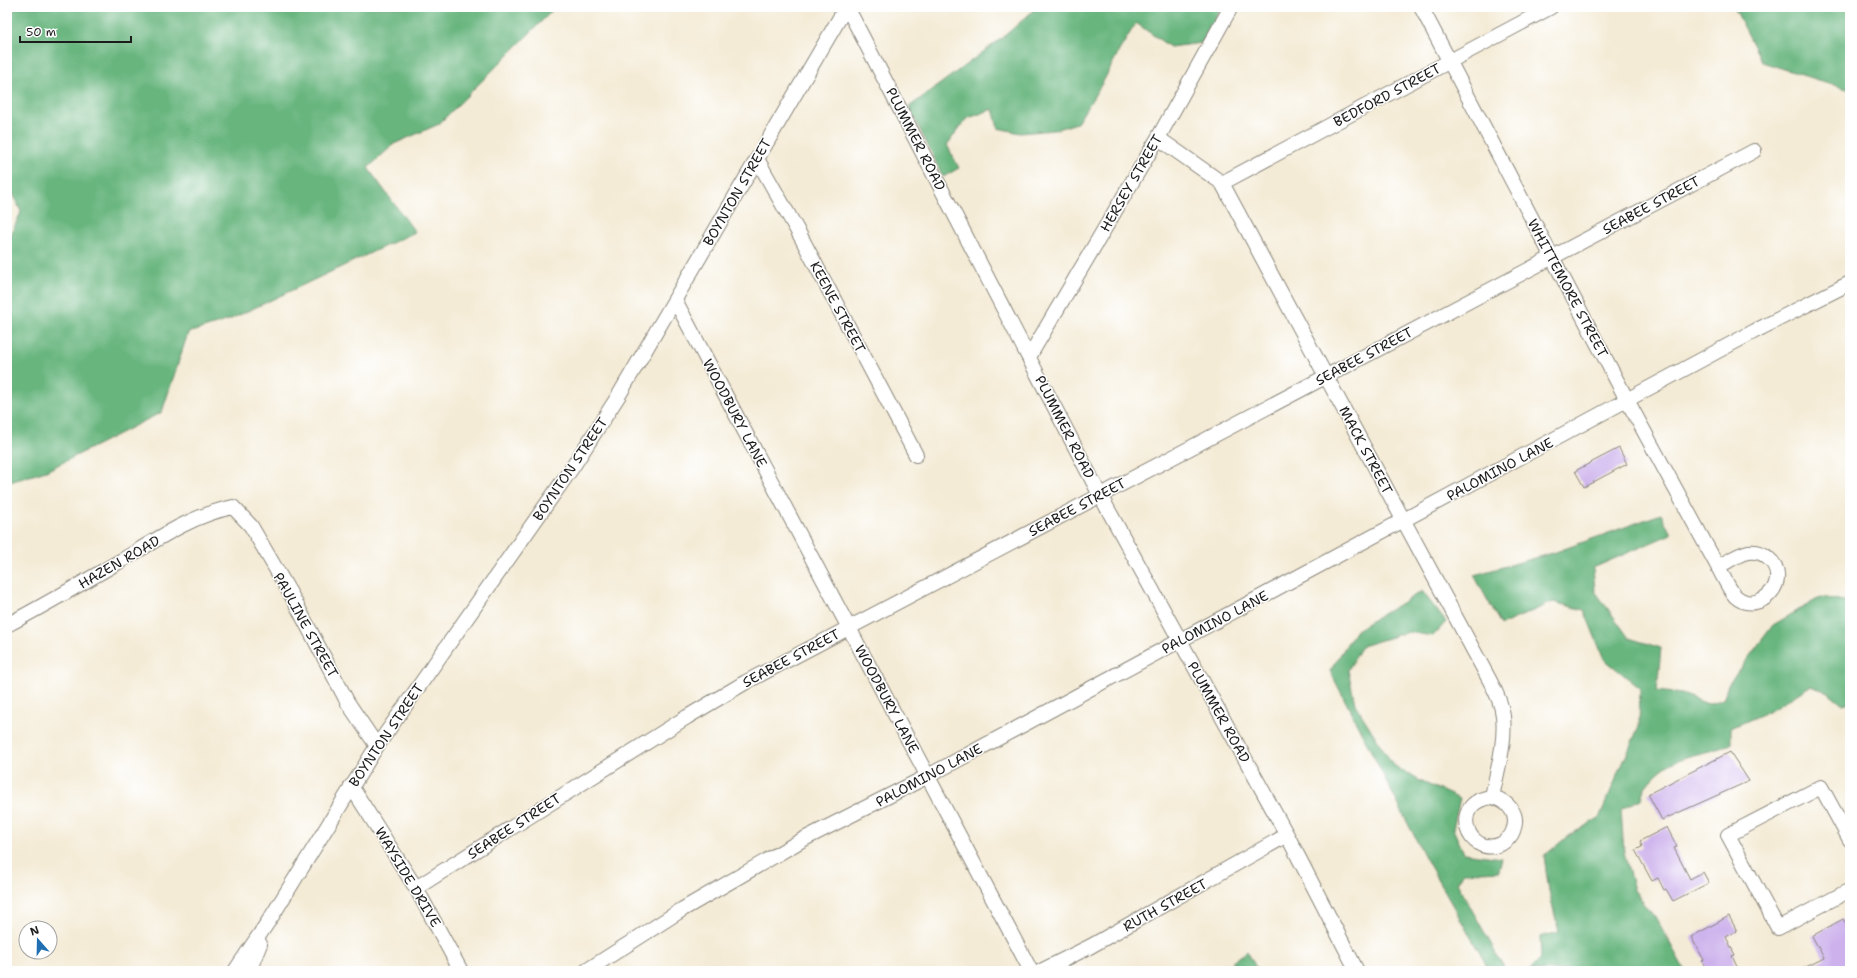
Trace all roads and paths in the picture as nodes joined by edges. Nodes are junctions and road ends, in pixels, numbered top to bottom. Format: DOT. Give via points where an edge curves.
graph roads {
  1 [pos="846,7"];
  2 [pos="1230,7"];
  3 [pos="1422,7"];
  4 [pos="1551,7"];
  5 [pos="1450,62"];
  6 [pos="1158,138"];
  7 [pos="1754,152"];
  8 [pos="757,159"];
  9 [pos="1222,183"];
  10 [pos="1552,257"];
  11 [pos="1850,283"];
  12 [pos="675,300"];
  13 [pos="1029,357"];
  14 [pos="1326,376"];
  15 [pos="1627,400"];
  16 [pos="916,455"];
  17 [pos="1100,495"];
  18 [pos="233,507"];
  19 [pos="1404,520"];
  20 [pos="1718,567"];
  21 [pos="7,625"];
  22 [pos="849,627"];
  23 [pos="1180,641"];
  24 [pos="377,746"];
  25 [pos="928,776"];
  26 [pos="351,786"];
  27 [pos="1492,797"];
  28 [pos="1287,835"];
  29 [pos="1850,840"];
  30 [pos="416,888"];
  31 [pos="1850,890"];
  32 [pos="272,916"];
  33 [pos="234,971"];
  34 [pos="249,971"];
  35 [pos="460,971"];
  36 [pos="586,971"];
  37 [pos="1032,971"];
  38 [pos="1041,971"];
  39 [pos="1357,971"];
  1 -- 8 [label="street, BOYNTON STREET"];
  1 -- 13 [label="street, PLUMMER ROAD"];
  2 -- 6 [label="street, HERSEY STREET"];
  3 -- 5 [label="street, WHITTEMORE STREET"];
  4 -- 5 [label="street, BEDFORD STREET"];
  5 -- 9 [label="street, BEDFORD STREET"];
  5 -- 10 [label="street, WHITTEMORE STREET"];
  6 -- 9 [label="street, MACK STREET"];
  6 -- 13 [label="street, HERSEY STREET"];
  7 -- 10 [label="street, SEABEE STREET"];
  8 -- 12 [label="street, BOYNTON STREET"];
  8 -- 16 [label="street, KEENE STREET"];
  9 -- 14 [label="street, MACK STREET"];
  10 -- 14 [label="street, SEABEE STREET"];
  10 -- 15 [label="street, WHITTEMORE STREET"];
  11 -- 15 [label="street, PALOMINO LANE"];
  12 -- 22 [label="street, WOODBURY LANE"];
  12 -- 24 [label="street, BOYNTON STREET" via="581,455"];
  13 -- 17 [label="street, PLUMMER ROAD"];
  14 -- 17 [label="street, SEABEE STREET"];
  14 -- 19 [label="street, MACK STREET"];
  15 -- 19 [label="street, PALOMINO LANE"];
  15 -- 20 [label="street, WHITTEMORE STREET"];
  17 -- 22 [label="street, SEABEE STREET"];
  17 -- 23 [label="street, PLUMMER ROAD"];
  18 -- 21 [label="street, HAZEN ROAD" via="188,521"];
  18 -- 24 [label="street, PAULINE STREET" via="251,526 294,600 348,703"];
  19 -- 23 [label="street, PALOMINO LANE"];
  19 -- 27 [label="street, MACK STREET" via="1498,698 1504,731"];
  22 -- 25 [label="street, WOODBURY LANE"];
  22 -- 30 [label="street, SEABEE STREET" via="686,716"];
  23 -- 25 [label="street, PALOMINO LANE"];
  23 -- 28 [label="street, PLUMMER ROAD"];
  24 -- 26 [label="street, BOYNTON STREET"];
  25 -- 36 [label="street, PALOMINO LANE" via="802,840 683,909"];
  25 -- 37 [label="street, WOODBURY LANE"];
  26 -- 30 [label="street, WAYSIDE DRIVE"];
  26 -- 32 [label="street, BOYNTON STREET"];
  28 -- 38 [label="street, RUTH STREET" via="1091,946"];
  28 -- 39 [label="street, PLUMMER ROAD"];
  29 -- 31 [label="street" via="1821,787 1728,835 1778,928"];
  30 -- 35 [label="street, WAYSIDE DRIVE"];
  32 -- 33 [label="street, BOYNTON STREET"];
  32 -- 34 [label="street, BOYNTON STREET"];
}
